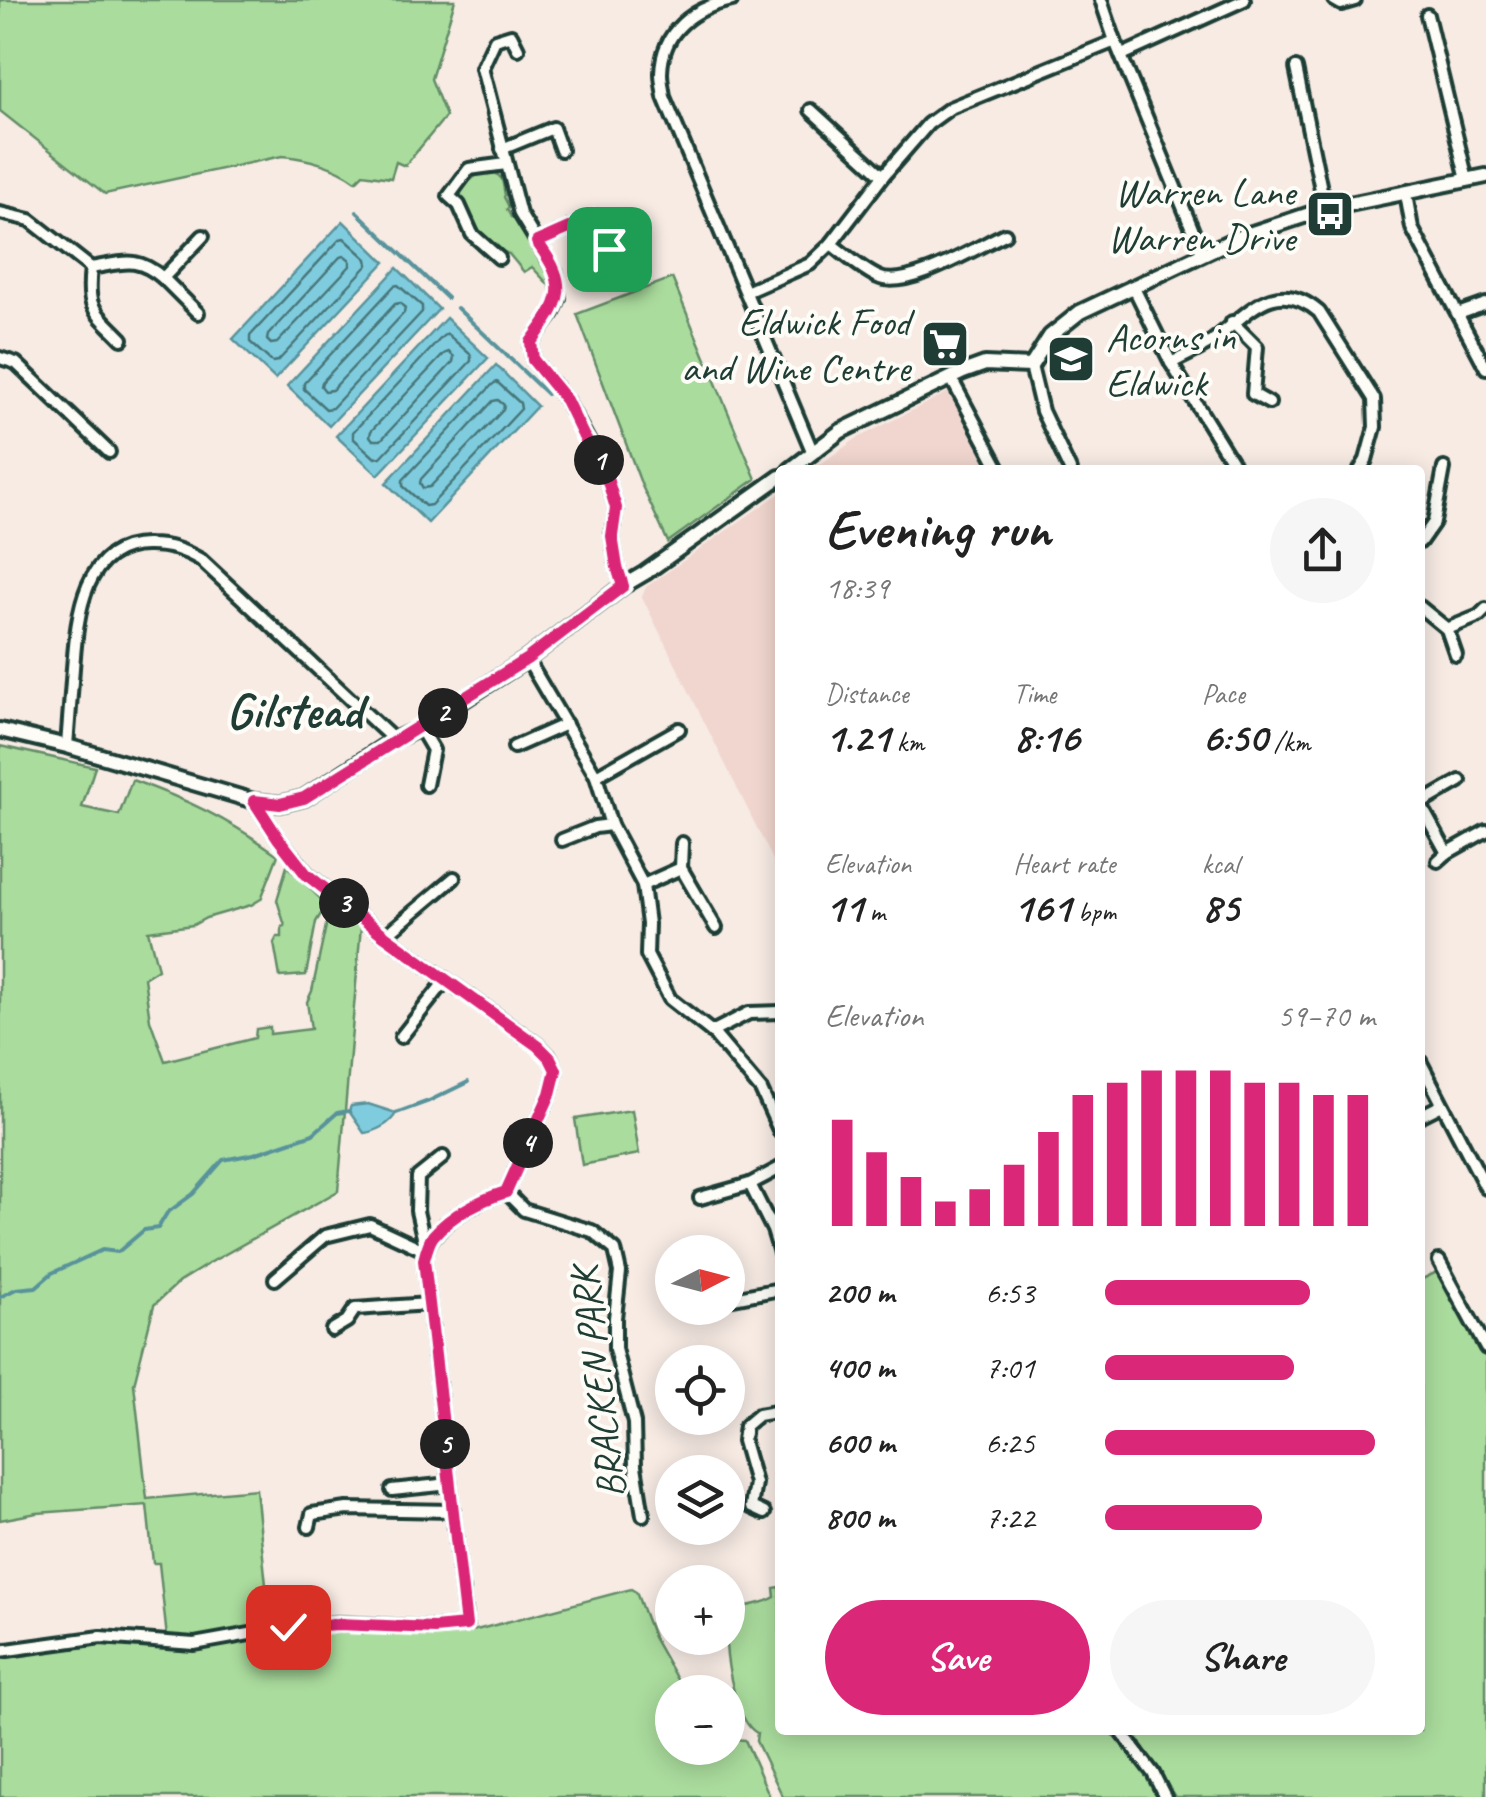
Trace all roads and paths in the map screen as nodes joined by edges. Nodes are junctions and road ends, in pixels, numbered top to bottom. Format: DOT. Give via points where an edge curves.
graph roads {
  1 [pos="732,0"];
  2 [pos="1102,0"];
  3 [pos="1244,0"];
  4 [pos="1334,0"];
  5 [pos="1355,0"];
  6 [pos="1427,15"];
  7 [pos="1115,40"];
  8 [pos="518,49"];
  9 [pos="1122,55"];
  10 [pos="1296,68"];
  11 [pos="811,110"];
  12 [pos="502,149"];
  13 [pos="561,150"];
  14 [pos="506,164"];
  15 [pos="883,176"];
  16 [pos="1486,176"];
  17 [pos="1467,180"];
  18 [pos="1406,194"];
  19 [pos="1325,209"];
  20 [pos="0,213"];
  21 [pos="1005,234"];
  22 [pos="203,236"];
  23 [pos="537,242"];
  24 [pos="831,244"];
  25 [pos="609,249"];
  26 [pos="1202,253"];
  27 [pos="498,258"];
  28 [pos="91,268"];
  29 [pos="163,278"];
  30 [pos="1133,286"];
  31 [pos="746,292"];
  32 [pos="1486,304"];
  33 [pos="198,313"];
  34 [pos="1458,314"];
  35 [pos="1232,322"];
  36 [pos="122,339"];
  37 [pos="0,358"];
  38 [pos="1171,363"];
  39 [pos="1031,366"];
  40 [pos="1486,368"];
  41 [pos="951,378"];
  42 [pos="1269,403"];
  43 [pos="109,452"];
  44 [pos="813,453"];
  45 [pos="797,465"];
  46 [pos="997,465"];
  47 [pos="1068,465"];
  48 [pos="1234,465"];
  49 [pos="1363,465"];
  50 [pos="1444,468"];
  51 [pos="775,481"];
  52 [pos="1425,535"];
  53 [pos="623,586"];
  54 [pos="1486,609"];
  55 [pos="1425,611"];
  56 [pos="1446,628"];
  57 [pos="1456,656"];
  58 [pos="527,659"];
  59 [pos="566,724"];
  60 [pos="420,728"];
  61 [pos="679,729"];
  62 [pos="0,730"];
  63 [pos="394,740"];
  64 [pos="66,746"];
  65 [pos="514,748"];
  66 [pos="596,776"];
  67 [pos="1460,781"];
  68 [pos="426,785"];
  69 [pos="254,801"];
  70 [pos="1425,801"];
  71 [pos="1425,816"];
  72 [pos="611,825"];
  73 [pos="1486,831"];
  74 [pos="562,840"];
  75 [pos="682,843"];
  76 [pos="681,868"];
  77 [pos="454,878"];
  78 [pos="643,884"];
  79 [pos="716,928"];
  80 [pos="385,936"];
  81 [pos="446,980"];
  82 [pos="775,1012"];
  83 [pos="712,1032"];
  84 [pos="401,1037"];
  85 [pos="1425,1071"];
  86 [pos="1442,1104"];
  87 [pos="1425,1113"];
  88 [pos="775,1121"];
  89 [pos="443,1158"];
  90 [pos="775,1171"];
  91 [pos="750,1184"];
  92 [pos="1486,1188"];
  93 [pos="506,1192"];
  94 [pos="700,1198"];
  95 [pos="775,1237"];
  96 [pos="428,1245"];
  97 [pos="1439,1262"];
  98 [pos="274,1279"];
  99 [pos="775,1290"];
  100 [pos="745,1296"];
  101 [pos="429,1304"];
  102 [pos="332,1330"];
  103 [pos="1486,1348"];
  104 [pos="775,1412"];
  105 [pos="450,1484"];
  106 [pos="392,1490"];
  107 [pos="453,1511"];
  108 [pos="764,1513"];
  109 [pos="643,1516"];
  110 [pos="309,1527"];
  111 [pos="0,1651"];
  112 [pos="1124,1735"];
  113 [pos="1165,1797"];
  1 -- 31 [label="street" via="700,10 676,28 661,73 664,96"];
  2 -- 7 [label="street"];
  3 -- 9 [label="street"];
  4 -- 5 [label="street"];
  6 -- 17 [label="street"];
  7 -- 9 [label="street"];
  7 -- 15 [label="street" via="950,108"];
  8 -- 12 [label="street" via="511,34 495,40 482,68"];
  9 -- 26 [label="street"];
  10 -- 19 [label="street"];
  11 -- 15 [label="street"];
  12 -- 13 [label="street" via="552,128"];
  12 -- 14 [label="street"];
  14 -- 23 [label="street" via="520,214"];
  14 -- 27 [label="street" via="469,169 449,196 472,234"];
  15 -- 24 [label="street"];
  16 -- 17 [label="street"];
  17 -- 18 [label="street"];
  18 -- 19 [label="street"];
  18 -- 34 [label="street" via="1412,228"];
  19 -- 26 [label="street"];
  20 -- 28 [label="street" via="30,220"];
  21 -- 24 [label="street" via="915,277 891,281"];
  22 -- 29 [label="street"];
  23 -- 25 [label="street" via="594,217"];
  23 -- 53 [label="street" via="556,273 558,298 531,342 533,360 566,400 604,468 616,508 612,536"];
  24 -- 31 [label="street" via="810,264"];
  26 -- 30 [label="street"];
  28 -- 29 [label="street" via="135,262"];
  28 -- 36 [label="street" via="92,308"];
  29 -- 33 [label="street"];
  30 -- 38 [label="street"];
  30 -- 39 [label="street" via="1080,312 1050,336"];
  31 -- 44 [label="street"];
  32 -- 34 [label="street"];
  34 -- 40 [label="street"];
  35 -- 38 [label="street" via="1210,343"];
  35 -- 42 [label="street" via="1257,347 1253,394"];
  35 -- 49 [label="street" via="1281,297 1295,297 1319,312 1374,399 1375,427"];
  37 -- 43 [label="street" via="16,363"];
  38 -- 48 [label="street"];
  39 -- 41 [label="street" via="985,364"];
  39 -- 47 [label="street" via="1042,411"];
  41 -- 44 [label="street" via="840,431"];
  41 -- 46 [label="street"];
  44 -- 45 [label="street"];
  50 -- 52 [label="street" via="1434,522"];
  51 -- 53 [label="street"];
  53 -- 58 [label="street"];
  54 -- 56 [label="street"];
  55 -- 56 [label="street"];
  56 -- 57 [label="street"];
  58 -- 59 [label="street"];
  58 -- 60 [label="street"];
  59 -- 65 [label="street"];
  59 -- 66 [label="street"];
  60 -- 63 [label="street"];
  60 -- 68 [label="street" via="434,750"];
  61 -- 66 [label="street"];
  62 -- 64 [label="street"];
  63 -- 64 [label="street" via="201,560 183,550 133,544 109,556 88,583 78,616"];
  63 -- 69 [label="street" via="304,798"];
  64 -- 69 [label="street"];
  66 -- 72 [label="street"];
  67 -- 70 [label="street"];
  69 -- 80 [label="street" via="306,874"];
  71 -- 73 [label="street" via="1442,857"];
  72 -- 74 [label="street"];
  72 -- 78 [label="street"];
  75 -- 76 [label="street"];
  76 -- 78 [label="street"];
  76 -- 79 [label="street"];
  77 -- 80 [label="street"];
  78 -- 83 [label="street" via="647,955 670,999"];
  80 -- 81 [label="street"];
  81 -- 84 [label="street"];
  81 -- 93 [label="street" via="538,1046 556,1070"];
  82 -- 83 [label="street" via="748,1013"];
  83 -- 88 [label="street" via="761,1090"];
  85 -- 86 [label="street"];
  86 -- 87 [label="street"];
  86 -- 92 [label="street"];
  89 -- 96 [label="street" via="418,1177 417,1210"];
  90 -- 91 [label="street"];
  91 -- 94 [label="street"];
  91 -- 95 [label="street"];
  93 -- 96 [label="street" via="454,1218"];
  93 -- 109 [label="street, BRACKEN PARK" via="524,1210 592,1231 615,1250 615,1349 634,1423"];
  96 -- 98 [label="street" via="370,1226 326,1236"];
  96 -- 101 [label="street"];
  97 -- 103 [label="street"];
  99 -- 100 [label="street"];
  101 -- 102 [label="street" via="354,1310"];
  101 -- 105 [label="street"];
  104 -- 108 [label="street" via="745,1426 743,1441 754,1483 747,1512"];
  105 -- 106 [label="street"];
  105 -- 107 [label="street"];
  107 -- 110 [label="street" via="348,1509 312,1514"];
  107 -- 111 [label="street" via="466,1625 338,1624 194,1644 101,1638"];
  112 -- 113 [label="street"];
}
